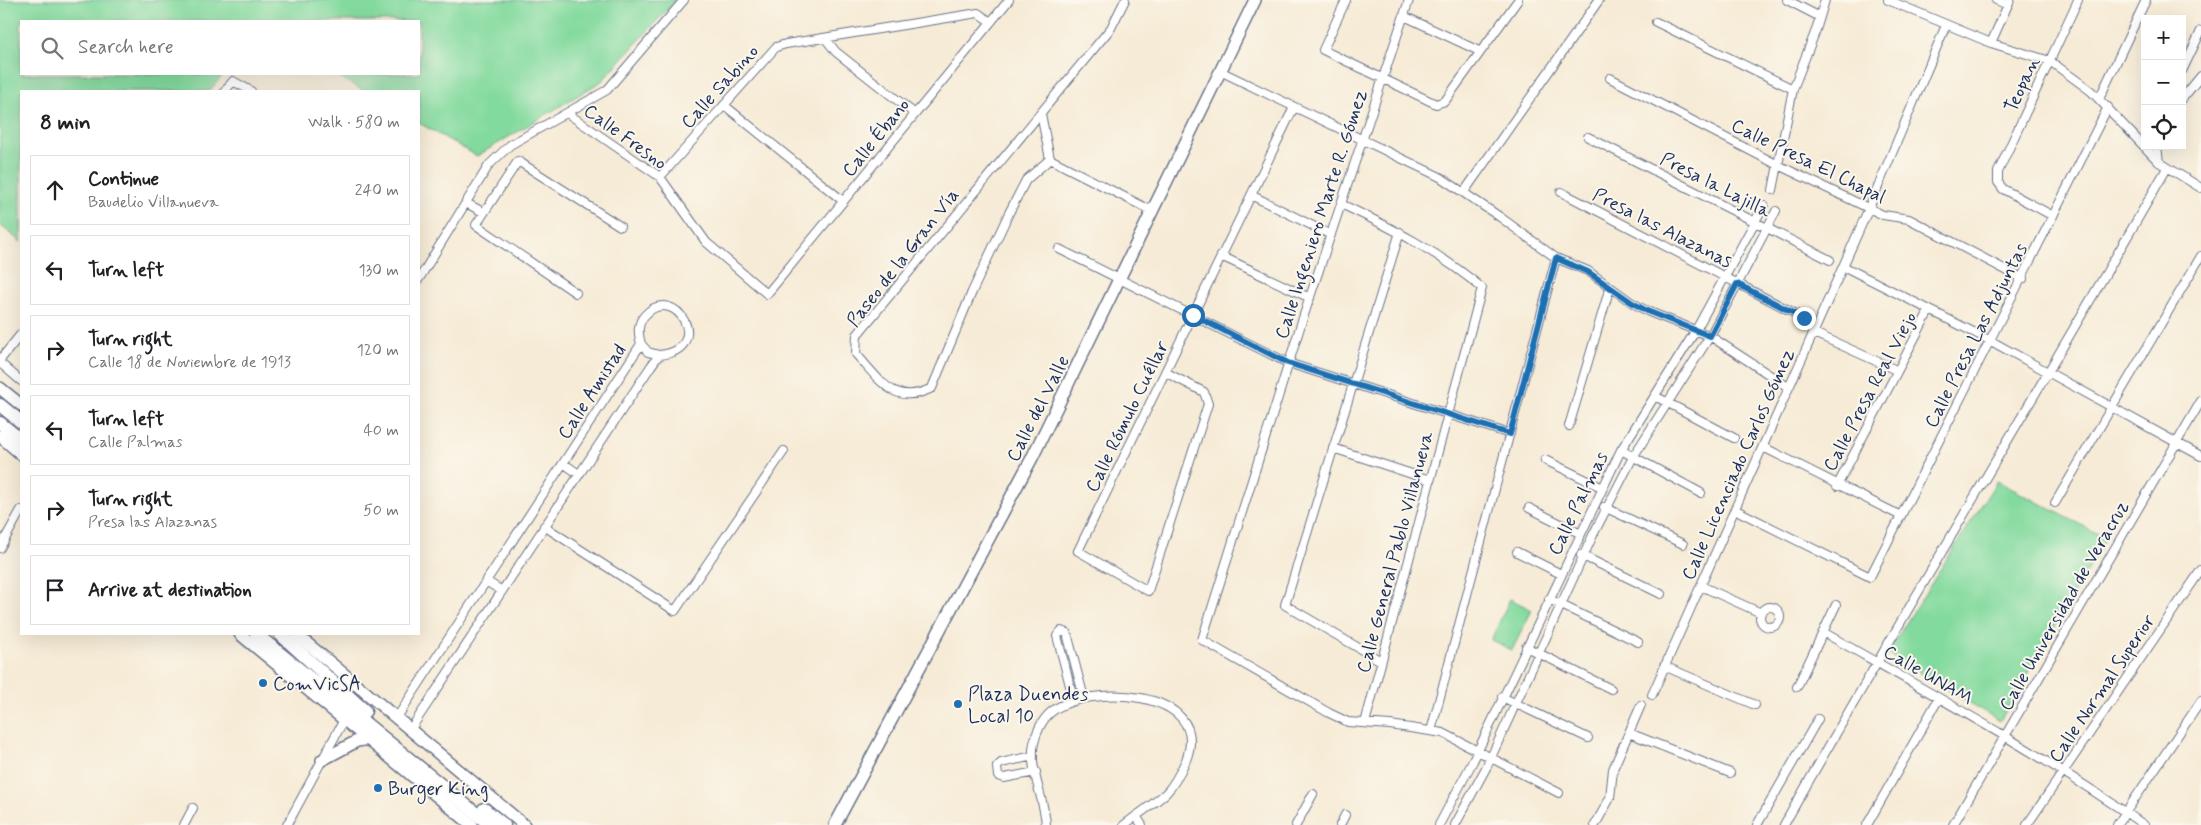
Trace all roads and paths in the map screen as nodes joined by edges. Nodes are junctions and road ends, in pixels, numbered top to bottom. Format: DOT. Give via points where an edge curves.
graph roads {
  1 [pos="684,0"];
  2 [pos="1008,0"];
  3 [pos="1125,0"];
  4 [pos="1255,0"];
  5 [pos="1346,0"];
  6 [pos="1409,0"];
  7 [pos="1518,0"];
  8 [pos="1599,0"];
  9 [pos="1788,0"];
  10 [pos="1825,0"];
  11 [pos="1888,0"];
  12 [pos="1996,0"];
  13 [pos="2078,0"];
  14 [pos="2146,0"];
  15 [pos="2009,2"];
  16 [pos="1404,16"];
  17 [pos="1820,17"];
  18 [pos="991,22"];
  19 [pos="1656,22"];
  20 [pos="1946,25"];
  21 [pos="2201,31"];
  22 [pos="825,38"];
  23 [pos="1991,43"];
  24 [pos="1479,51"];
  25 [pos="2050,61"];
  26 [pos="2186,63"];
  27 [pos="1220,71"];
  28 [pos="2201,76"];
  29 [pos="1610,78"];
  30 [pos="1382,79"];
  31 [pos="1793,89"];
  32 [pos="226,90"];
  33 [pos="249,90"];
  34 [pos="2186,93"];
  35 [pos="2099,99"];
  36 [pos="724,105"];
  37 [pos="1294,107"];
  38 [pos="2108,107"];
  39 [pos="567,113"];
  40 [pos="915,114"];
  41 [pos="1042,114"];
  42 [pos="1588,137"];
  43 [pos="1363,140"];
  44 [pos="2158,150"];
  45 [pos="1050,159"];
  46 [pos="2159,162"];
  47 [pos="1778,165"];
  48 [pos="2167,168"];
  49 [pos="660,177"];
  50 [pos="2201,188"];
  51 [pos="1773,190"];
  52 [pos="1464,192"];
  53 [pos="1561,192"];
  54 [pos="1251,195"];
  55 [pos="843,201"];
  56 [pos="466,203"];
  57 [pos="1341,204"];
  58 [pos="1764,205"];
  59 [pos="1869,208"];
  60 [pos="1152,211"];
  61 [pos="1776,211"];
  62 [pos="483,212"];
  63 [pos="2053,216"];
  64 [pos="1754,222"];
  65 [pos="620,226"];
  66 [pos="1767,228"];
  67 [pos="1400,232"];
  68 [pos="1331,235"];
  69 [pos="1059,249"];
  70 [pos="1221,256"];
  71 [pos="2201,256"];
  72 [pos="1556,258"];
  73 [pos="1830,260"];
  74 [pos="1843,266"];
  75 [pos="420,277"];
  76 [pos="1724,277"];
  77 [pos="2023,279"];
  78 [pos="1120,280"];
  79 [pos="1737,284"];
  80 [pos="1610,287"];
  81 [pos="576,293"];
  82 [pos="767,294"];
  83 [pos="1310,298"];
  84 [pos="1929,311"];
  85 [pos="1193,315"];
  86 [pos="1804,318"];
  87 [pos="1696,330"];
  88 [pos="1812,332"];
  89 [pos="20,335"];
  90 [pos="1710,336"];
  91 [pos="1991,341"];
  92 [pos="642,344"];
  93 [pos="659,355"];
  94 [pos="0,361"];
  95 [pos="1288,363"];
  96 [pos="1896,370"];
  97 [pos="1165,372"];
  98 [pos="2050,372"];
  99 [pos="20,380"];
  100 [pos="1353,384"];
  101 [pos="1788,387"];
  102 [pos="0,388"];
  103 [pos="1655,396"];
  104 [pos="2201,401"];
  105 [pos="1667,402"];
  106 [pos="20,404"];
  107 [pos="2112,407"];
  108 [pos="5,409"];
  109 [pos="1448,413"];
  110 [pos="20,421"];
  111 [pos="0,423"];
  112 [pos="1569,426"];
  113 [pos="1510,434"];
  114 [pos="0,436"];
  115 [pos="1734,438"];
  116 [pos="20,439"];
  117 [pos="2177,442"];
  118 [pos="1763,447"];
  119 [pos="1333,448"];
  120 [pos="1621,450"];
  121 [pos="784,452"];
  122 [pos="20,453"];
  123 [pos="1633,456"];
  124 [pos="2201,456"];
  125 [pos="1544,460"];
  126 [pos="563,463"];
  127 [pos="579,474"];
  128 [pos="1430,480"];
  129 [pos="1837,486"];
  130 [pos="1603,488"];
  131 [pos="1701,493"];
  132 [pos="2055,503"];
  133 [pos="1595,504"];
  134 [pos="1529,508"];
  135 [pos="1606,509"];
  136 [pos="1736,510"];
  137 [pos="20,512"];
  138 [pos="1902,516"];
  139 [pos="544,526"];
  140 [pos="1580,534"];
  141 [pos="1683,544"];
  142 [pos="0,548"];
  143 [pos="1572,551"];
  144 [pos="1517,552"];
  145 [pos="1584,557"];
  146 [pos="2201,570"];
  147 [pos="1561,574"];
  148 [pos="486,581"];
  149 [pos="1701,586"];
  150 [pos="502,591"];
  151 [pos="1661,594"];
  152 [pos="1549,599"];
  153 [pos="1561,604"];
  154 [pos="1836,606"];
  155 [pos="1761,613"];
  156 [pos="1823,632"];
  157 [pos="241,635"];
  158 [pos="282,635"];
  159 [pos="297,635"];
  160 [pos="259,636"];
  161 [pos="1638,642"];
  162 [pos="303,647"];
  163 [pos="1526,647"];
  164 [pos="1538,654"];
  165 [pos="1382,662"];
  166 [pos="1876,662"];
  167 [pos="1076,666"];
  168 [pos="1664,666"];
  169 [pos="1066,669"];
  170 [pos="1797,687"];
  171 [pos="1610,689"];
  172 [pos="1652,695"];
  173 [pos="411,696"];
  174 [pos="1502,697"];
  175 [pos="1084,698"];
  176 [pos="1939,698"];
  177 [pos="1074,701"];
  178 [pos="2201,701"];
  179 [pos="1514,703"];
  180 [pos="1641,705"];
  181 [pos="1755,705"];
  182 [pos="425,706"];
  183 [pos="349,709"];
  184 [pos="396,719"];
  185 [pos="1818,719"];
  186 [pos="1365,723"];
  187 [pos="410,730"];
  188 [pos="1431,731"];
  189 [pos="1629,733"];
  190 [pos="2005,736"];
  191 [pos="1588,738"];
  192 [pos="369,739"];
  193 [pos="1478,749"];
  194 [pos="1033,756"];
  195 [pos="1490,756"];
  196 [pos="322,760"];
  197 [pos="406,764"];
  198 [pos="2064,771"];
  199 [pos="1036,772"];
  200 [pos="1730,773"];
  201 [pos="1559,793"];
  202 [pos="1313,794"];
  203 [pos="193,808"];
  204 [pos="2126,812"];
  205 [pos="1345,815"];
  206 [pos="1136,816"];
  207 [pos="184,825"];
  208 [pos="287,825"];
  209 [pos="472,825"];
  210 [pos="490,825"];
  211 [pos="504,825"];
  212 [pos="524,825"];
  213 [pos="835,825"];
  214 [pos="1046,825"];
  215 [pos="1124,825"];
  216 [pos="1142,825"];
  217 [pos="1296,825"];
  218 [pos="1340,825"];
  219 [pos="1439,825"];
  220 [pos="1455,825"];
  221 [pos="1595,825"];
  222 [pos="1757,825"];
  223 [pos="1784,825"];
  224 [pos="1867,825"];
  225 [pos="1953,825"];
  226 [pos="2027,825"];
  227 [pos="2117,825"];
  228 [pos="2144,825"];
  1 -- 39 [label="street" via="607,90"];
  2 -- 18 [label="street, Calle Ébano"];
  3 -- 41 [label="street, Paseo de la Gran Vía" via="1111,28"];
  4 -- 27 [label="street, Calle del Valle"];
  5 -- 30 [label="street" via="1323,50"];
  6 -- 16 [label="street, Calle Ingeniero Marte R. Gómez"];
  7 -- 24 [label="street"];
  8 -- 52 [label="street"];
  9 -- 17 [label="street"];
  10 -- 17 [label="street"];
  11 -- 20 [label="street"];
  12 -- 15 [label="street"];
  13 -- 25 [label="street, Teopan"];
  14 -- 35 [label="street"];
  15 -- 23 [label="street"];
  16 -- 24 [label="street"];
  16 -- 30 [label="street, Calle Ingeniero Marte R. Gómez"];
  17 -- 31 [label="street"];
  18 -- 22 [label="street, Calle Sabino" via="978,13"];
  18 -- 40 [label="street, Calle Ébano"];
  19 -- 31 [label="street"];
  20 -- 23 [label="street"];
  20 -- 59 [label="street, Calle Licenciado Carlos Gómez"];
  21 -- 26 [label="street"];
  22 -- 36 [label="street, Calle Sabino" via="776,47"];
  22 -- 40 [label="street" via="836,52"];
  23 -- 25 [label="street"];
  24 -- 30 [label="street" via="1441,103 1436,104"];
  25 -- 35 [label="street"];
  25 -- 63 [label="street, Teopan" via="1998,172 1998,182 2003,189"];
  27 -- 37 [label="street"];
  27 -- 60 [label="street, Calle del Valle"];
  28 -- 34 [label="street"];
  29 -- 47 [label="street, Calle Presa El Chapal"];
  30 -- 43 [label="street, Calle Ingeniero Marte R. Gómez"];
  31 -- 47 [label="street"];
  32 -- 33 [label="street" via="233,81"];
  35 -- 38 [label="street"];
  36 -- 49 [label="street, Calle Sabino"];
  36 -- 55 [label="street"];
  37 -- 43 [label="street"];
  37 -- 54 [label="street, Calle Rómulo Cuéllar"];
  38 -- 46 [label="street"];
  38 -- 63 [label="street, Calle Presa Las Adjuntas"];
  39 -- 49 [label="street, Calle Fresno"];
  39 -- 56 [label="street" via="510,144 489,165"];
  40 -- 55 [label="street, Calle Ébano"];
  41 -- 45 [label="street"];
  41 -- 45 [label="street, Paseo de la Gran Vía" via="1005,154 857,335 856,354 897,393 918,394 932,388 1017,196 1026,180"];
  42 -- 64 [label="street, Presa la Lajilla"];
  43 -- 52 [label="street"];
  43 -- 57 [label="street, Calle Ingeniero Marte R. Gómez"];
  44 -- 46 [label="street"];
  45 -- 60 [label="street"];
  46 -- 48 [label="street"];
  47 -- 51 [label="street"];
  47 -- 59 [label="street, Calle Presa El Chapal"];
  48 -- 50 [label="street"];
  48 -- 98 [label="street"];
  49 -- 82 [label="street, Calle Fresno" via="706,242"];
  52 -- 72 [label="street"];
  53 -- 76 [label="street, Presa las Alazanas"];
  54 -- 68 [label="street"];
  54 -- 70 [label="street, Calle Rómulo Cuéllar"];
  55 -- 82 [label="street, Calle Ébano"];
  56 -- 62 [label="street"];
  56 -- 75 [label="street"];
  57 -- 67 [label="street, Calle General Pablo Villanueva"];
  57 -- 68 [label="street, Calle Ingeniero Marte R. Gómez"];
  58 -- 64 [label="street, Calle Palmas"];
  59 -- 74 [label="street, Calle Licenciado Carlos Gómez"];
  59 -- 77 [label="street, Calle Presa El Chapal" via="1883,215 1909,219"];
  60 -- 78 [label="street, Calle del Valle"];
  61 -- 66 [label="street, Calle Palmas"];
  62 -- 65 [label="street" via="518,161"];
  62 -- 81 [label="street" via="476,224"];
  63 -- 77 [label="street, Calle Presa Las Adjuntas"];
  64 -- 66 [label="street, Presa la Lajilla"];
  64 -- 76 [label="street, Calle Palmas"];
  66 -- 73 [label="street, Presa la Lajilla"];
  66 -- 79 [label="street, Calle Palmas"];
  67 -- 100 [label="street"];
  67 -- 109 [label="street, Calle General Pablo Villanueva" via="1455,266 1482,288"];
  68 -- 83 [label="street, Calle Ingeniero Marte R. Gómez"];
  69 -- 78 [label="street"];
  70 -- 83 [label="street"];
  70 -- 85 [label="street, Calle Rómulo Cuéllar"];
  71 -- 107 [label="street"];
  72 -- 80 [label="street" via="1588,272"];
  72 -- 113 [label="street"];
  74 -- 84 [label="street"];
  74 -- 88 [label="street, Calle Licenciado Carlos Gómez"];
  76 -- 79 [label="street, Presa las Alazanas"];
  76 -- 87 [label="street, Calle Palmas"];
  77 -- 91 [label="street, Calle Presa Las Adjuntas"];
  78 -- 85 [label="street"];
  78 -- 213 [label="street, Calle del Valle" via="1032,458"];
  79 -- 86 [label="street, Presa las Alazanas"];
  79 -- 90 [label="street, Calle Palmas"];
  80 -- 87 [label="street" via="1647,311"];
  80 -- 112 [label="street"];
  83 -- 95 [label="street, Calle Ingeniero Marte R. Gómez"];
  84 -- 91 [label="street"];
  84 -- 96 [label="street, Calle Presa Real Viejo"];
  85 -- 95 [label="street"];
  85 -- 97 [label="street, Calle Rómulo Cuéllar"];
  87 -- 90 [label="street"];
  87 -- 103 [label="street, Calle Palmas"];
  88 -- 96 [label="street"];
  88 -- 101 [label="street, Calle Licenciado Carlos Gómez"];
  89 -- 94 [label="street"];
  90 -- 101 [label="street"];
  90 -- 105 [label="street, Calle Palmas"];
  91 -- 98 [label="street"];
  91 -- 138 [label="street, Calle Presa Las Adjuntas"];
  92 -- 93 [label="street" via="648,352"];
  92 -- 93 [label="street, Calle Amistad" via="638,332 641,320 650,310 668,306 678,312 685,320 686,338 681,347 671,354"];
  92 -- 126 [label="street, Calle Amistad"];
  93 -- 127 [label="street, Calle Amistad"];
  94 -- 99 [label="street"];
  95 -- 100 [label="street"];
  95 -- 186 [label="street, Calle Ingeniero Marte R. Gómez" via="1202,640 1328,713 1348,722"];
  96 -- 129 [label="street, Calle Presa Real Viejo"];
  97 -- 97 [label="street, Calle Rómulo Cuéllar" via="1204,392 1208,404 1148,591 1078,551"];
  98 -- 107 [label="street"];
  98 -- 166 [label="street"];
  100 -- 109 [label="street"];
  100 -- 119 [label="street"];
  101 -- 118 [label="street, Calle Licenciado Carlos Gómez"];
  102 -- 106 [label="street"];
  103 -- 105 [label="street"];
  103 -- 120 [label="street, Calle Palmas"];
  104 -- 117 [label="street, Calle Universidad de Veracruz"];
  105 -- 115 [label="street"];
  105 -- 123 [label="street, Calle Palmas"];
  107 -- 117 [label="street"];
  107 -- 132 [label="street"];
  108 -- 110 [label="main road"];
  108 -- 111 [label="main road"];
  109 -- 113 [label="street"];
  109 -- 128 [label="street, Calle General Pablo Villanueva"];
  111 -- 116 [label="main road"];
  113 -- 188 [label="street"];
  114 -- 122 [label="street"];
  117 -- 124 [label="street"];
  117 -- 190 [label="street, Calle Universidad de Veracruz"];
  118 -- 129 [label="street"];
  118 -- 136 [label="street, Calle Licenciado Carlos Gómez"];
  119 -- 128 [label="street"];
  119 -- 165 [label="street" via="1285,605"];
  120 -- 123 [label="street"];
  120 -- 130 [label="street, Calle Palmas"];
  121 -- 139 [label="street" via="675,611"];
  123 -- 131 [label="street"];
  123 -- 135 [label="street, Calle Palmas"];
  125 -- 130 [label="street"];
  126 -- 127 [label="street"];
  126 -- 148 [label="street, Calle Amistad"];
  127 -- 139 [label="street, Calle Amistad"];
  128 -- 165 [label="street, Calle General Pablo Villanueva"];
  129 -- 138 [label="street"];
  130 -- 133 [label="street, Calle Palmas"];
  133 -- 135 [label="street"];
  133 -- 140 [label="street, Calle Palmas"];
  134 -- 140 [label="street"];
  135 -- 141 [label="street"];
  135 -- 145 [label="street, Calle Palmas"];
  136 -- 138 [label="street, Calle Presa Las Adjuntas" via="1870,577"];
  136 -- 149 [label="street, Calle Licenciado Carlos Gómez"];
  137 -- 142 [label="street"];
  139 -- 150 [label="street, Calle Amistad"];
  140 -- 143 [label="street, Calle Palmas"];
  143 -- 145 [label="street"];
  143 -- 147 [label="street, Calle Palmas"];
  144 -- 147 [label="street"];
  145 -- 151 [label="street"];
  145 -- 153 [label="street, Calle Palmas"];
  146 -- 198 [label="street, Calle Normal Superior"];
  147 -- 152 [label="street, Calle Palmas"];
  148 -- 150 [label="street"];
  148 -- 173 [label="street, Calle Amistad"];
  149 -- 155 [label="street"];
  149 -- 168 [label="street, Calle Licenciado Carlos Gómez"];
  150 -- 182 [label="street, Calle Amistad"];
  152 -- 153 [label="street"];
  152 -- 163 [label="street, Calle Palmas"];
  153 -- 161 [label="street"];
  153 -- 164 [label="street, Calle Palmas"];
  154 -- 156 [label="street"];
  156 -- 166 [label="street, Calle UNAM"];
  156 -- 170 [label="street"];
  157 -- 183 [label="street"];
  158 -- 162 [label="main road"];
  159 -- 162 [label="street"];
  160 -- 162 [label="main road" via="284,651"];
  160 -- 183 [label="main road"];
  162 -- 183 [label="main road"];
  162 -- 184 [label="street"];
  163 -- 164 [label="street"];
  163 -- 174 [label="street, Calle Palmas"];
  164 -- 171 [label="street"];
  164 -- 179 [label="street, Calle Palmas"];
  165 -- 186 [label="street, Calle General Pablo Villanueva"];
  166 -- 176 [label="street, Calle UNAM"];
  166 -- 223 [label="street"];
  167 -- 169 [label="street"];
  167 -- 169 [label="street" via="1067,633 1061,631 1057,636"];
  167 -- 175 [label="street"];
  168 -- 172 [label="street, Calle Licenciado Carlos Gómez"];
  168 -- 181 [label="street"];
  169 -- 177 [label="street"];
  173 -- 182 [label="street"];
  173 -- 184 [label="street, Calle Amistad"];
  174 -- 179 [label="street"];
  174 -- 193 [label="street, Calle Palmas"];
  175 -- 177 [label="street"];
  175 -- 206 [label="street" via="1127,696 1154,700 1167,705 1180,716 1189,732 1189,751 1181,771 1167,792"];
  176 -- 190 [label="street, Calle UNAM"];
  176 -- 224 [label="street"];
  177 -- 194 [label="street" via="1049,714 1039,727"];
  178 -- 204 [label="street"];
  179 -- 191 [label="street"];
  179 -- 195 [label="street, Calle Palmas"];
  180 -- 189 [label="street"];
  182 -- 187 [label="street, Calle Amistad"];
  183 -- 192 [label="street"];
  183 -- 196 [label="street"];
  183 -- 197 [label="main road"];
  183 -- 211 [label="main road" via="409,750"];
  184 -- 187 [label="street"];
  185 -- 222 [label="street"];
  186 -- 188 [label="street"];
  187 -- 212 [label="street"];
  188 -- 193 [label="street" via="1444,733"];
  189 -- 200 [label="street"];
  189 -- 221 [label="street" via="1613,769 1610,798"];
  190 -- 198 [label="street, Calle UNAM"];
  190 -- 225 [label="street, Calle Universidad de Veracruz"];
  192 -- 196 [label="street" via="357,741"];
  192 -- 197 [label="street"];
  193 -- 195 [label="street"];
  193 -- 219 [label="street, Calle Palmas"];
  194 -- 199 [label="street"];
  194 -- 199 [label="street" via="1001,763 996,772 1004,778"];
  195 -- 201 [label="street"];
  195 -- 220 [label="street, Calle Palmas"];
  196 -- 208 [label="street"];
  197 -- 209 [label="street"];
  197 -- 210 [label="main road"];
  198 -- 204 [label="street, Calle UNAM"];
  198 -- 226 [label="street, Calle Normal Superior"];
  199 -- 214 [label="street" via="1046,810"];
  202 -- 217 [label="street"];
  203 -- 207 [label="street"];
  204 -- 227 [label="street"];
  204 -- 228 [label="street, Calle UNAM"];
  205 -- 218 [label="street"];
  206 -- 215 [label="street"];
  206 -- 216 [label="street"];
}
